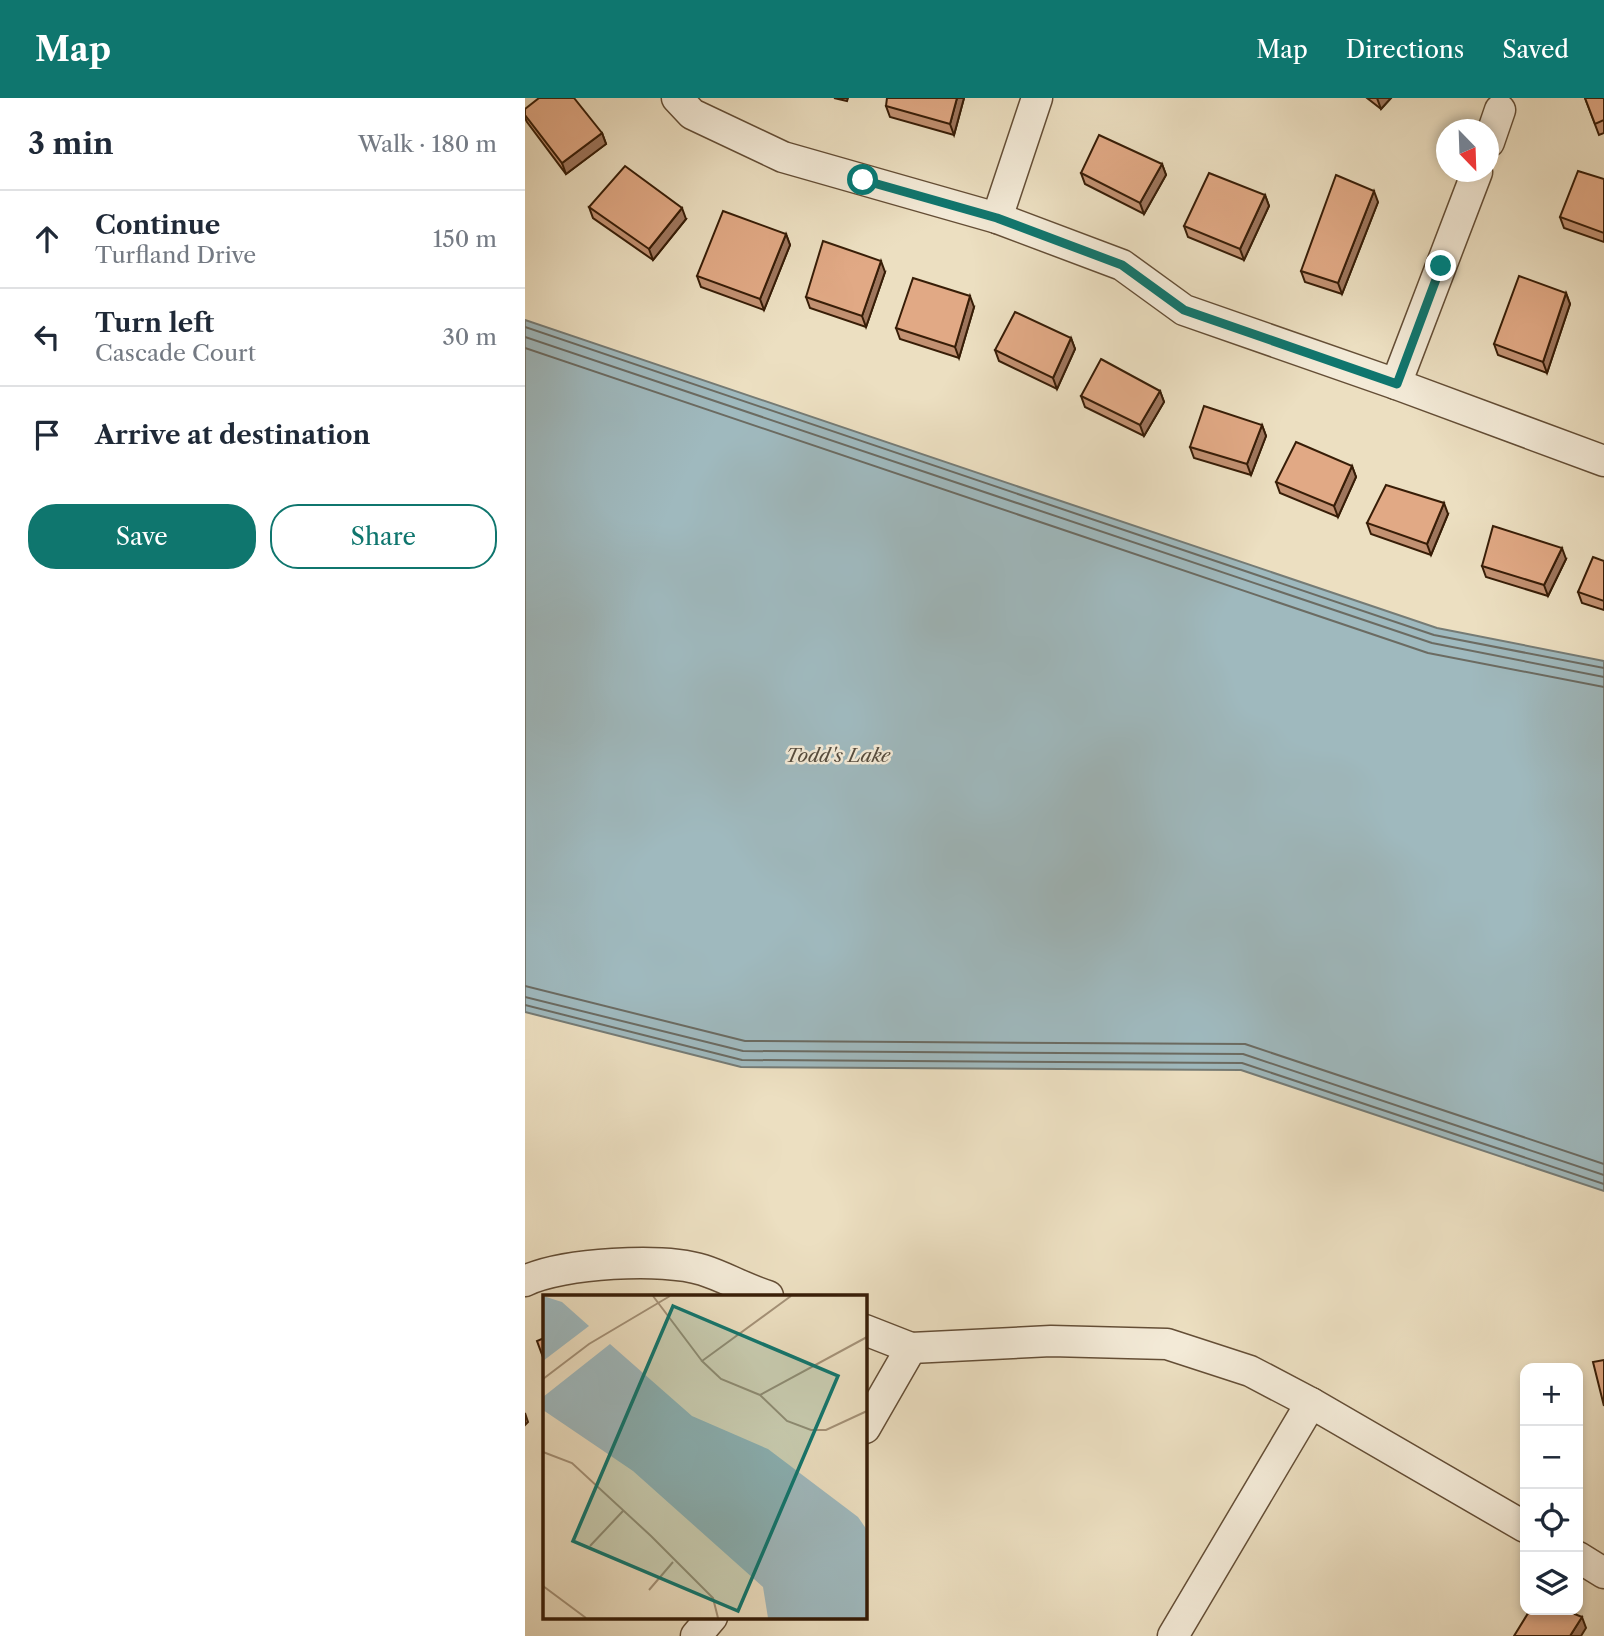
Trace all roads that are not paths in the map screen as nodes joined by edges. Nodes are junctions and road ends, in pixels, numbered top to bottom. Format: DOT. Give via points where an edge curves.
graph roads {
  1 [pos="677,98"];
  2 [pos="1037,98"];
  3 [pos="1500,110"];
  4 [pos="1497,119"];
  5 [pos="1473,182"];
  6 [pos="997,218"];
  7 [pos="1397,384"];
  8 [pos="1604,461"];
  9 [pos="525,1280"];
  10 [pos="762,1295"];
  11 [pos="866,1330"];
  12 [pos="911,1348"];
  13 [pos="1311,1403"];
  14 [pos="866,1427"];
  15 [pos="1520,1524"];
  16 [pos="1583,1560"];
  17 [pos="1604,1573"];
  18 [pos="711,1618"];
  19 [pos="696,1636"];
  20 [pos="1173,1636"];
  1 -- 6 [label="street" via="692,114 783,158"];
  2 -- 6 [label="street"];
  3 -- 4 [label="street"];
  5 -- 7 [label="street"];
  6 -- 7 [label="street" via="1122,265 1184,310"];
  7 -- 8 [label="street"];
  9 -- 10 [label="street" via="542,1272 622,1262 701,1270"];
  11 -- 12 [label="street"];
  12 -- 13 [label="street" via="1051,1340 1167,1344 1250,1371"];
  12 -- 14 [label="street"];
  13 -- 15 [label="street"];
  13 -- 20 [label="street"];
  16 -- 17 [label="street"];
  18 -- 19 [label="street"];
}
